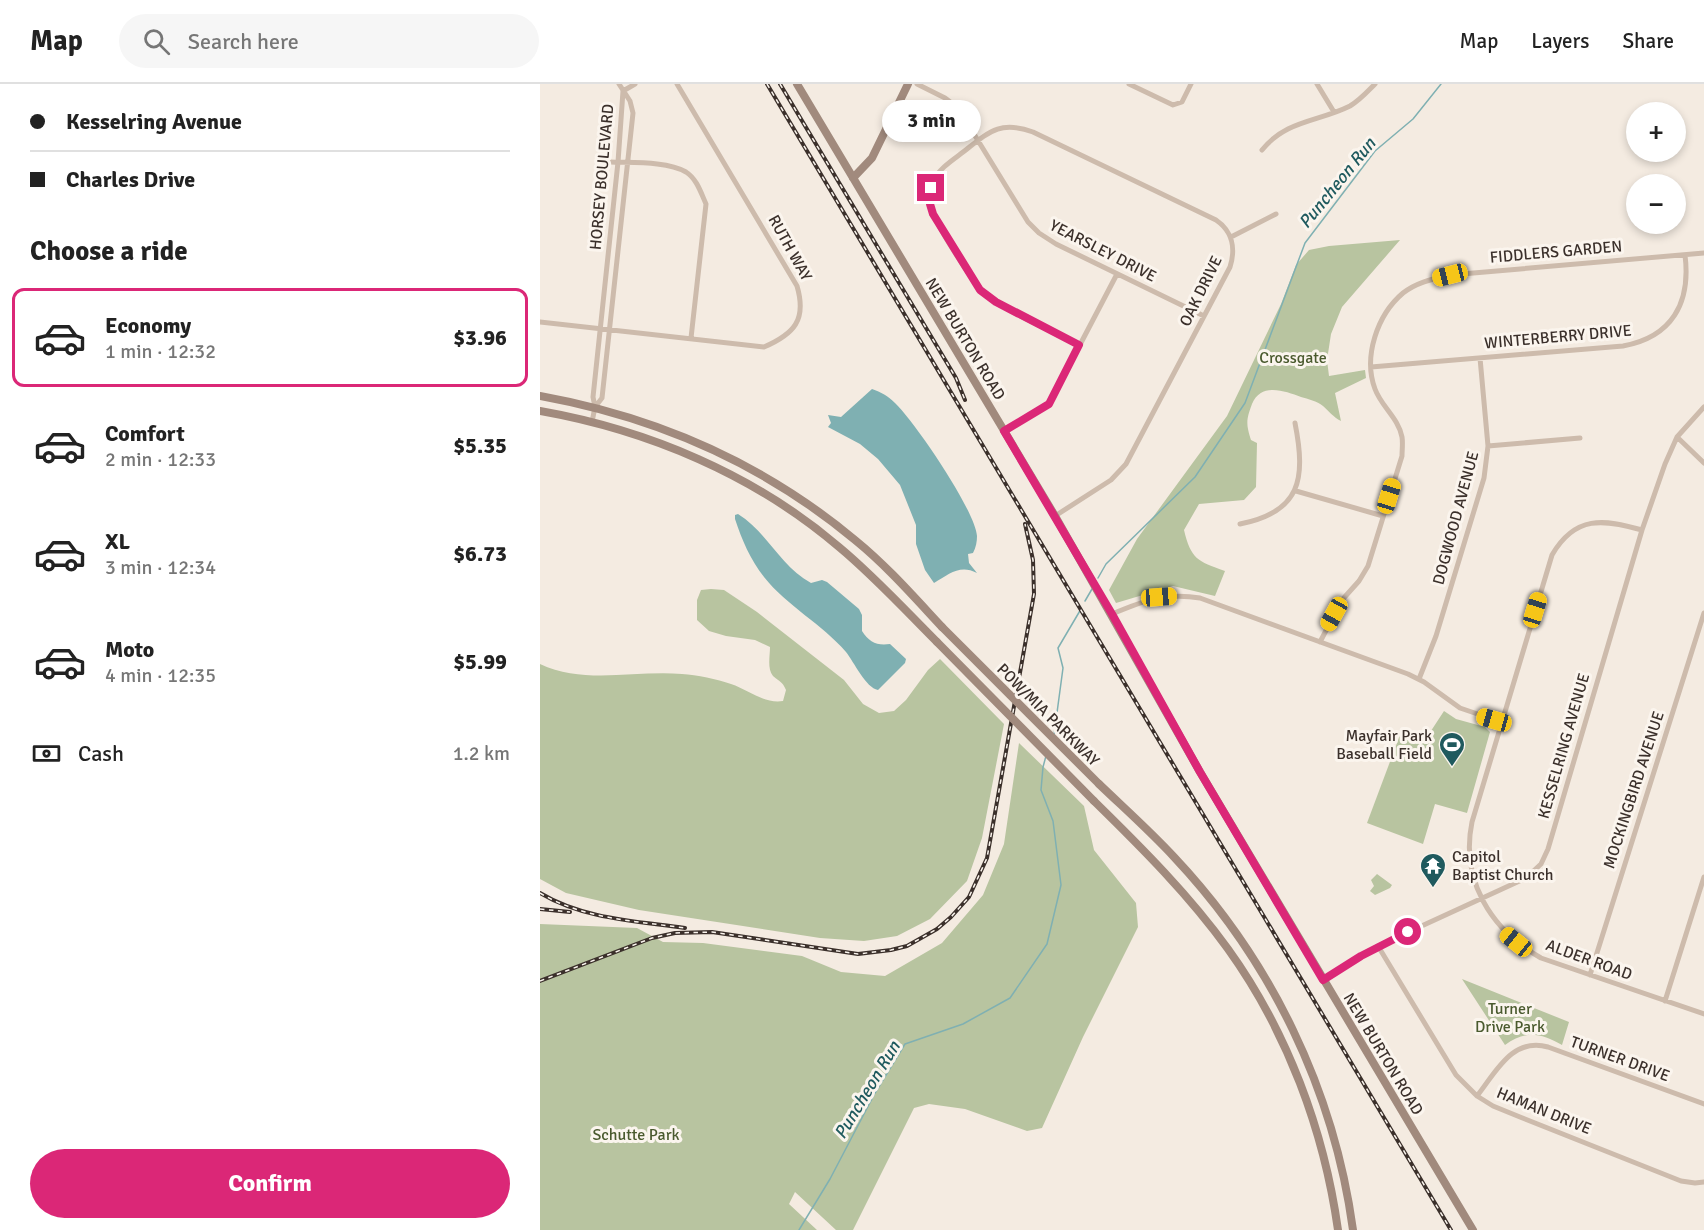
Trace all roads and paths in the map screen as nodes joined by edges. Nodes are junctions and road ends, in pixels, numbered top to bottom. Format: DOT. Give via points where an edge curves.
graph roads {
  1 [pos="619,84"];
  2 [pos="635,84"];
  3 [pos="677,84"];
  4 [pos="797,84"];
  5 [pos="908,84"];
  6 [pos="917,84"];
  7 [pos="1130,84"];
  8 [pos="1191,84"];
  9 [pos="1317,84"];
  10 [pos="1375,84"];
  11 [pos="623,91"];
  12 [pos="1334,112"];
  13 [pos="979,140"];
  14 [pos="1262,150"];
  15 [pos="610,162"];
  16 [pos="618,162"];
  17 [pos="627,162"];
  18 [pos="853,178"];
  19 [pos="1276,214"];
  20 [pos="1231,237"];
  21 [pos="1704,253"];
  22 [pos="1685,255"];
  23 [pos="1117,274"];
  24 [pos="1204,316"];
  25 [pos="540,322"];
  26 [pos="600,327"];
  27 [pos="610,328"];
  28 [pos="692,338"];
  29 [pos="1079,345"];
  30 [pos="1480,358"];
  31 [pos="1371,367"];
  32 [pos="540,396"];
  33 [pos="595,407"];
  34 [pos="1704,407"];
  35 [pos="540,411"];
  36 [pos="592,422"];
  37 [pos="1295,423"];
  38 [pos="1004,431"];
  39 [pos="1580,438"];
  40 [pos="1677,438"];
  41 [pos="1488,446"];
  42 [pos="1704,463"];
  43 [pos="1296,491"];
  44 [pos="1055,516"];
  45 [pos="1383,516"];
  46 [pos="1240,524"];
  47 [pos="1642,530"];
  48 [pos="1704,613"];
  49 [pos="1112,614"];
  50 [pos="1320,642"];
  51 [pos="1419,679"];
  52 [pos="1501,722"];
  53 [pos="1704,877"];
  54 [pos="1481,898"];
  55 [pos="1378,946"];
  56 [pos="1590,975"];
  57 [pos="1323,980"];
  58 [pos="1665,1001"];
  59 [pos="1704,1014"];
  60 [pos="1477,1096"];
  61 [pos="1704,1104"];
  62 [pos="1704,1182"];
  63 [pos="1338,1230"];
  64 [pos="1353,1230"];
  65 [pos="1473,1230"];
  1 -- 11 [label="street"];
  2 -- 11 [label="street"];
  3 -- 28 [label="street, RUTH WAY" via="780,255 801,298 797,324 778,341 764,347"];
  4 -- 18 [label="main road, NEW BURTON ROAD"];
  5 -- 18 [label="main road" via="872,158"];
  6 -- 13 [label="street, YEARSLEY DRIVE" via="952,102"];
  7 -- 8 [label="street" via="1173,105 1182,102"];
  9 -- 12 [label="street"];
  10 -- 12 [label="street" via="1359,100"];
  11 -- 16 [label="street, HORSEY BOULEVARD"];
  11 -- 17 [label="street, HORSEY BOULEVARD" via="633,113"];
  12 -- 14 [label="street" via="1284,130"];
  13 -- 20 [label="street, OAK DRIVE" via="1002,127 1033,132 1216,220"];
  13 -- 23 [label="street, YEARSLEY DRIVE" via="1032,228"];
  13 -- 29 [label="street, OAK DRIVE" via="938,174 929,196 933,214 980,290"];
  15 -- 16 [label="street"];
  16 -- 17 [label="street"];
  16 -- 26 [label="street, HORSEY BOULEVARD"];
  17 -- 27 [label="street, HORSEY BOULEVARD"];
  17 -- 28 [label="street" via="686,172 699,185 706,204"];
  18 -- 38 [label="main road, NEW BURTON ROAD"];
  19 -- 20 [label="street"];
  20 -- 24 [label="street, OAK DRIVE" via="1230,267"];
  21 -- 22 [label="street, FIDDLERS GARDEN"];
  22 -- 30 [label="street, WINTERBERRY DRIVE" via="1686,287 1681,304 1669,322 1641,342"];
  22 -- 31 [label="street, FIDDLERS GARDEN" via="1450,275 1424,281 1405,292 1386,313 1374,338"];
  23 -- 24 [label="street, YEARSLEY DRIVE"];
  23 -- 29 [label="street"];
  24 -- 44 [label="street, OAK DRIVE" via="1123,469"];
  25 -- 26 [label="street, RUTH WAY"];
  26 -- 27 [label="street, RUTH WAY"];
  26 -- 33 [label="street, HORSEY BOULEVARD"];
  27 -- 28 [label="street, RUTH WAY"];
  27 -- 33 [label="street, HORSEY BOULEVARD" via="602,398"];
  29 -- 38 [label="street" via="1049,404"];
  30 -- 31 [label="street, WINTERBERRY DRIVE"];
  30 -- 41 [label="street, DOGWOOD AVENUE"];
  31 -- 45 [label="street, FIDDLERS GARDEN" via="1375,388 1402,437 1402,456"];
  32 -- 33 [label="main road, POW/MIA PARKWAY"];
  33 -- 36 [label="street, HORSEY BOULEVARD"];
  33 -- 64 [label="main road, POW/MIA PARKWAY, bridge" via="684,436 751,469 855,540 1174,857 1252,955 1303,1048 1341,1164"];
  34 -- 40 [label="street, KESSELRING AVENUE"];
  35 -- 36 [label="main road, POW/MIA PARKWAY"];
  36 -- 63 [label="main road, POW/MIA PARKWAY, bridge" via="722,470 764,493 838,546 1179,887 1229,950 1286,1051 1322,1150"];
  37 -- 43 [label="street" via="1300,458"];
  38 -- 44 [label="main road, NEW BURTON ROAD"];
  39 -- 41 [label="street"];
  40 -- 42 [label="street"];
  40 -- 47 [label="street, KESSELRING AVENUE"];
  41 -- 51 [label="street, DOGWOOD AVENUE" via="1484,478 1464,548"];
  43 -- 45 [label="street"];
  43 -- 46 [label="street" via="1280,510 1261,520"];
  44 -- 49 [label="main road, NEW BURTON ROAD"];
  45 -- 50 [label="street, FIDDLERS GARDEN" via="1368,566 1342,600"];
  47 -- 52 [label="street, ALDER ROAD" via="1610,522 1592,523 1569,534 1557,546"];
  47 -- 54 [label="street, KESSELRING AVENUE" via="1544,858 1531,874"];
  48 -- 56 [label="street, MOCKINGBIRD AVENUE"];
  49 -- 50 [label="street" via="1146,600 1189,597"];
  49 -- 57 [label="main road, NEW BURTON ROAD"];
  50 -- 51 [label="street"];
  51 -- 52 [label="street" via="1460,708"];
  52 -- 54 [label="street, ALDER ROAD" via="1469,836 1472,876"];
  53 -- 58 [label="street"];
  54 -- 55 [label="street, KESSELRING AVENUE"];
  54 -- 56 [label="street, ALDER ROAD" via="1498,924 1527,950"];
  55 -- 57 [label="street, KESSELRING AVENUE"];
  55 -- 60 [label="street, HAMAN DRIVE" via="1456,1075"];
  56 -- 58 [label="street, ALDER ROAD"];
  57 -- 65 [label="main road, NEW BURTON ROAD"];
  58 -- 59 [label="street, ALDER ROAD"];
  60 -- 61 [label="street, TURNER DRIVE" via="1508,1057 1533,1044"];
  60 -- 62 [label="street, HAMAN DRIVE" via="1493,1106 1681,1181"];
}
